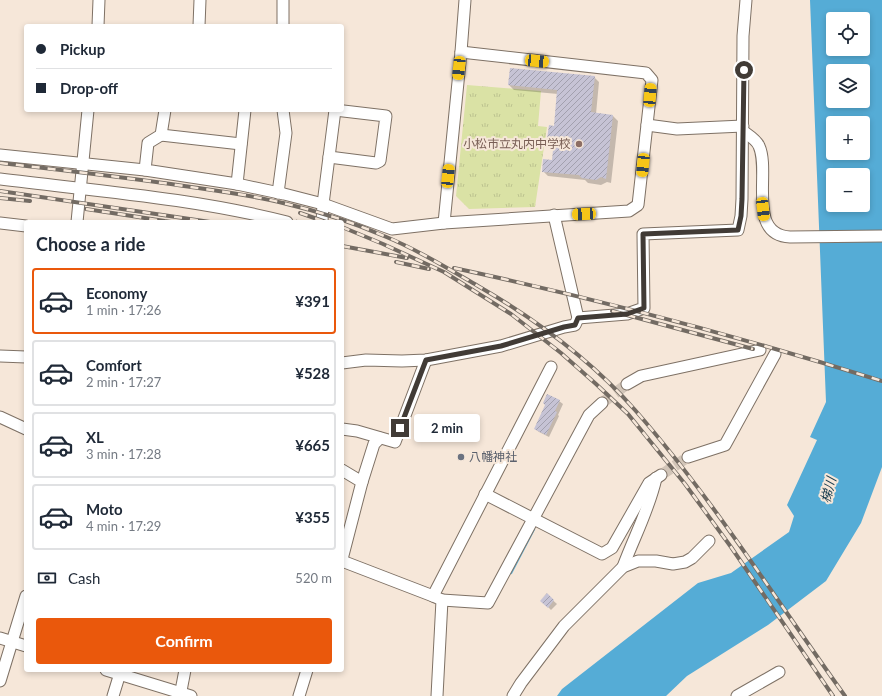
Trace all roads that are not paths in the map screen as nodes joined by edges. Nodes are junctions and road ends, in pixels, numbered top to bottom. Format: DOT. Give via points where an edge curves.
graph roads {
  1 [pos="99,0"];
  2 [pos="200,0"];
  3 [pos="283,0"];
  4 [pos="465,0"];
  5 [pos="746,0"];
  6 [pos="98,24"];
  7 [pos="200,24"];
  8 [pos="283,24"];
  9 [pos="461,52"];
  10 [pos="344,111"];
  11 [pos="88,112"];
  12 [pos="165,112"];
  13 [pos="245,112"];
  14 [pos="283,112"];
  15 [pos="335,112"];
  16 [pos="647,125"];
  17 [pos="743,128"];
  18 [pos="161,135"];
  19 [pos="241,144"];
  20 [pos="0,155"];
  21 [pos="329,157"];
  22 [pos="83,164"];
  23 [pos="145,170"];
  24 [pos="0,179"];
  25 [pos="237,184"];
  26 [pos="80,189"];
  27 [pos="278,193"];
  28 [pos="323,204"];
  29 [pos="554,215"];
  30 [pos="77,220"];
  31 [pos="279,220"];
  32 [pos="322,220"];
  33 [pos="0,223"];
  34 [pos="444,223"];
  35 [pos="24,226"];
  36 [pos="882,236"];
  37 [pos="578,318"];
  38 [pos="760,350"];
  39 [pos="775,354"];
  40 [pos="0,356"];
  41 [pos="24,357"];
  42 [pos="426,360"];
  43 [pos="344,363"];
  44 [pos="550,367"];
  45 [pos="628,384"];
  46 [pos="602,403"];
  47 [pos="0,417"];
  48 [pos="24,428"];
  49 [pos="344,430"];
  50 [pos="380,438"];
  51 [pos="688,457"];
  52 [pos="344,471"];
  53 [pos="362,482"];
  54 [pos="485,494"];
  55 [pos="533,518"];
  56 [pos="709,541"];
  57 [pos="344,552"];
  58 [pos="344,561"];
  59 [pos="622,567"];
  60 [pos="438,598"];
  61 [pos="24,602"];
  62 [pos="0,638"];
  63 [pos="12,641"];
  64 [pos="24,645"];
  65 [pos="121,672"];
  66 [pos="185,672"];
  67 [pos="306,672"];
  68 [pos="779,672"];
  69 [pos="0,681"];
  70 [pos="184,695"];
  71 [pos="113,696"];
  72 [pos="299,696"];
  73 [pos="437,696"];
  74 [pos="513,696"];
  75 [pos="737,696"];
  1 -- 6 [label="street"];
  2 -- 7 [label="street"];
  3 -- 8 [label="street"];
  4 -- 9 [label="street"];
  5 -- 17 [label="street" via="743,36"];
  9 -- 16 [label="street" via="646,73 652,80"];
  9 -- 34 [label="street"];
  10 -- 21 [label="street" via="386,116 380,161 376,163"];
  11 -- 22 [label="street"];
  12 -- 18 [label="street"];
  13 -- 19 [label="street"];
  14 -- 27 [label="street" via="286,133"];
  15 -- 21 [label="street"];
  16 -- 17 [label="street" via="676,128"];
  16 -- 29 [label="street" via="638,205 630,211"];
  17 -- 36 [label="street" via="758,145 763,169 764,218 769,228 777,234 790,237"];
  17 -- 37 [label="street" via="742,205 738,230 643,234 644,308 627,314"];
  18 -- 19 [label="street"];
  18 -- 23 [label="street" via="148,143"];
  19 -- 25 [label="street"];
  20 -- 22 [label="street"];
  21 -- 28 [label="street"];
  22 -- 23 [label="street"];
  22 -- 26 [label="street"];
  23 -- 25 [label="street"];
  24 -- 26 [label="street"];
  25 -- 27 [label="street"];
  26 -- 30 [label="street"];
  26 -- 31 [label="street" via="233,209"];
  27 -- 28 [label="street"];
  28 -- 32 [label="street"];
  28 -- 34 [label="street" via="392,229"];
  29 -- 34 [label="street"];
  29 -- 37 [label="street"];
  33 -- 35 [label="street"];
  37 -- 42 [label="street" via="575,325 501,346"];
  38 -- 45 [label="street" via="641,376"];
  39 -- 51 [label="street" via="726,445"];
  40 -- 41 [label="street"];
  42 -- 43 [label="street" via="366,360"];
  42 -- 50 [label="street" via="395,442"];
  44 -- 54 [label="street"];
  46 -- 55 [label="street" via="589,415"];
  47 -- 48 [label="street"];
  49 -- 50 [label="street"];
  50 -- 53 [label="street" via="374,444"];
  52 -- 53 [label="street"];
  53 -- 57 [label="street"];
  54 -- 55 [label="street"];
  54 -- 60 [label="street"];
  55 -- 59 [label="street" via="602,554 612,548 649,483 659,477"];
  55 -- 60 [label="street" via="488,603"];
  56 -- 59 [label="street" via="685,562 673,564 638,561"];
  58 -- 60 [label="street"];
  59 -- 74 [label="street" via="564,626"];
  60 -- 73 [label="street"];
  61 -- 63 [label="street"];
  62 -- 63 [label="street"];
  63 -- 64 [label="street"];
  63 -- 69 [label="street"];
  65 -- 70 [label="street"];
  65 -- 71 [label="street"];
  66 -- 70 [label="street"];
  67 -- 72 [label="street"];
  68 -- 75 [label="street"];
}
